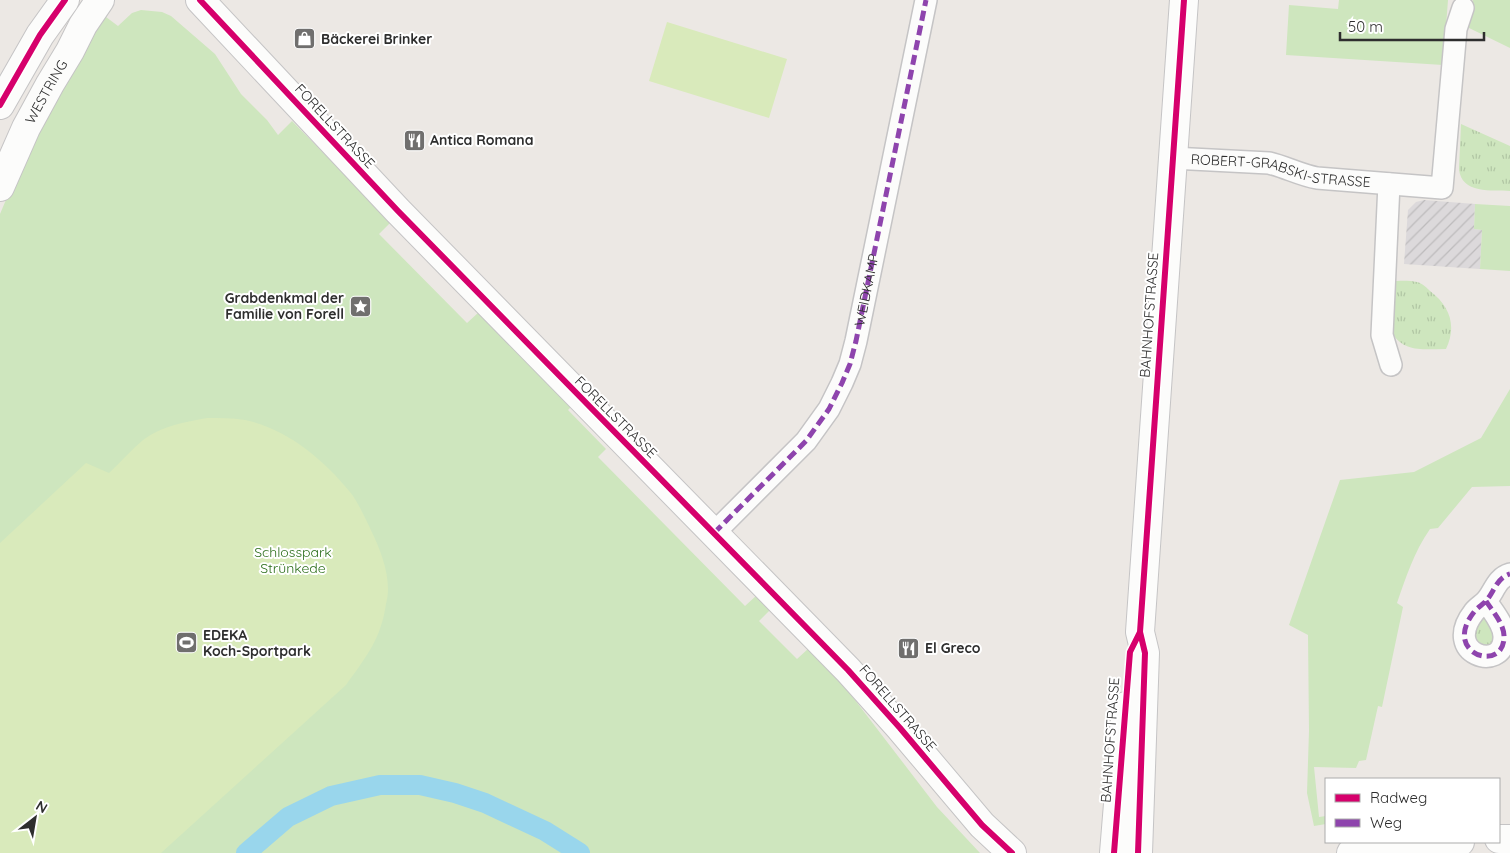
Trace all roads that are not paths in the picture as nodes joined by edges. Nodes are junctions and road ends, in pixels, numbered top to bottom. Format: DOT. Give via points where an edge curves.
graph roads {
  1 [pos="65,0"];
  2 [pos="100,0"];
  3 [pos="200,0"];
  4 [pos="926,0"];
  5 [pos="1184,0"];
  6 [pos="1464,8"];
  7 [pos="0,105"];
  8 [pos="1172,158"];
  9 [pos="1389,184"];
  10 [pos="0,187"];
  11 [pos="1390,365"];
  12 [pos="714,533"];
  13 [pos="1510,574"];
  14 [pos="1486,601"];
  15 [pos="1140,632"];
  16 [pos="1445,843"];
  17 [pos="1012,853"];
  18 [pos="1114,853"];
  19 [pos="1138,853"];
  20 [pos="1351,853"];
  1 -- 7 [label="street" via="31,49"];
  2 -- 10 [label="street, WESTRING" via="26,128"];
  3 -- 12 [label="street, FORELLSTRASSE" via="391,204"];
  4 -- 12 [label="street, WEIDKAMP" via="856,341 845,377 829,409 806,441"];
  5 -- 8 [label="street, BAHNHOFSTRASSE"];
  6 -- 9 [label="street, ROBERT-GRABSKI-STRASSE" via="1456,29 1442,188"];
  8 -- 9 [label="street, ROBERT-GRABSKI-STRASSE" via="1269,163 1317,178"];
  8 -- 15 [label="street, BAHNHOFSTRASSE"];
  9 -- 11 [label="street, ROBERT-GRABSKI-STRASSE" via="1382,336"];
  12 -- 17 [label="street, FORELLSTRASSE" via="848,670 982,825"];
  13 -- 14 [label="street" via="1496,584"];
  15 -- 18 [label="street, BAHNHOFSTRASSE" via="1130,652"];
  15 -- 19 [label="street, BAHNHOFSTRASSE" via="1145,653"];
  16 -- 20 [label="street"];
}
